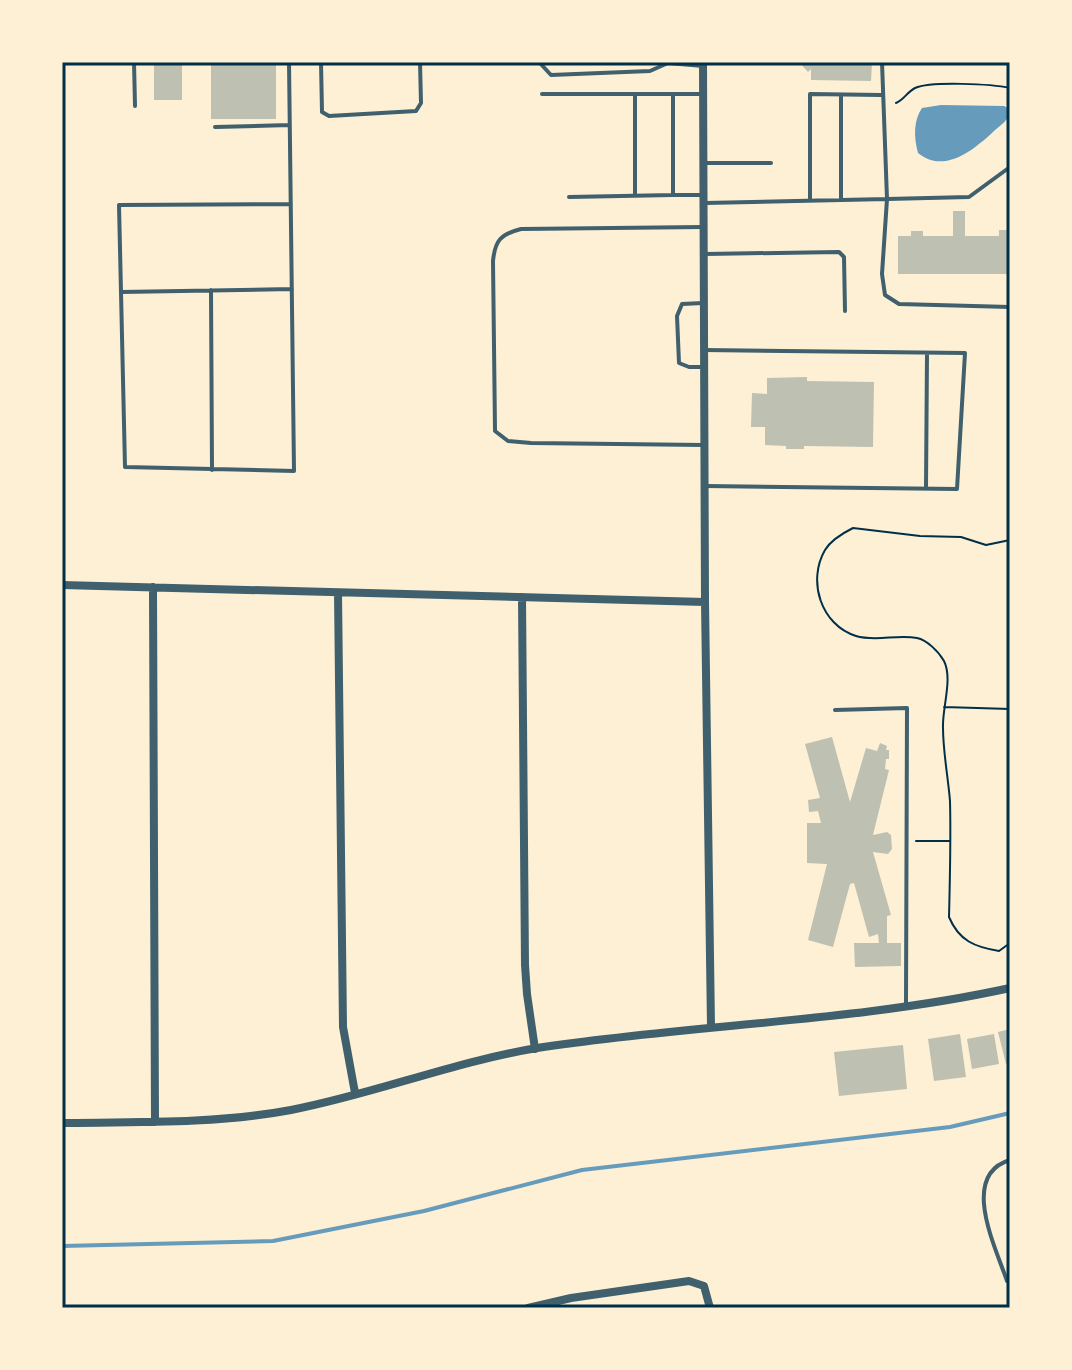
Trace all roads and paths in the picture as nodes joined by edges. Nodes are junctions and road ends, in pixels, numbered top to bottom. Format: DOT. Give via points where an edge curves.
graph roads {
  1 [pos="134,62"];
  2 [pos="289,62"];
  3 [pos="321,62"];
  4 [pos="420,62"];
  5 [pos="539,62"];
  6 [pos="668,62"];
  7 [pos="882,62"];
  8 [pos="703,64"];
  9 [pos="1010,88"];
  10 [pos="542,94"];
  11 [pos="635,94"];
  12 [pos="673,94"];
  13 [pos="703,94"];
  14 [pos="841,95"];
  15 [pos="881,95"];
  16 [pos="896,103"];
  17 [pos="135,106"];
  18 [pos="290,125"];
  19 [pos="215,127"];
  20 [pos="702,163"];
  21 [pos="771,163"];
  22 [pos="1010,167"];
  23 [pos="673,195"];
  24 [pos="635,196"];
  25 [pos="569,197"];
  26 [pos="702,199"];
  27 [pos="887,199"];
  28 [pos="841,200"];
  29 [pos="810,201"];
  30 [pos="291,204"];
  31 [pos="703,227"];
  32 [pos="703,254"];
  33 [pos="292,289"];
  34 [pos="211,290"];
  35 [pos="121,292"];
  36 [pos="703,303"];
  37 [pos="1010,307"];
  38 [pos="845,311"];
  39 [pos="704,350"];
  40 [pos="927,353"];
  41 [pos="704,367"];
  42 [pos="705,445"];
  43 [pos="212,470"];
  44 [pos="705,486"];
  45 [pos="926,488"];
  46 [pos="1010,540"];
  47 [pos="62,585"];
  48 [pos="153,587"];
  49 [pos="338,593"];
  50 [pos="522,597"];
  51 [pos="705,602"];
  52 [pos="943,707"];
  53 [pos="1010,709"];
  54 [pos="835,710"];
  55 [pos="906,841"];
  56 [pos="950,841"];
  57 [pos="1010,943"];
  58 [pos="1010,988"];
  59 [pos="906,1007"];
  60 [pos="711,1027"];
  61 [pos="535,1049"];
  62 [pos="355,1093"];
  63 [pos="155,1122"];
  64 [pos="62,1123"];
  65 [pos="1010,1160"];
  66 [pos="1007,1281"];
  67 [pos="528,1308"];
  68 [pos="710,1308"];
  1 -- 17 [label="lane"];
  2 -- 18 [label="lane"];
  3 -- 4 [label="lane" via="322,112 329,116 416,111 421,103"];
  5 -- 6 [label="lane" via="551,75 650,71"];
  6 -- 8 [label="lane"];
  7 -- 15 [label="lane"];
  8 -- 13 [label="street"];
  9 -- 16 [label="path" via="923,86"];
  10 -- 11 [label="lane"];
  11 -- 12 [label="lane"];
  11 -- 24 [label="lane"];
  12 -- 13 [label="lane"];
  12 -- 23 [label="lane"];
  13 -- 20 [label="street"];
  14 -- 15 [label="lane"];
  14 -- 28 [label="lane"];
  14 -- 29 [label="lane" via="810,94"];
  15 -- 27 [label="lane"];
  18 -- 19 [label="lane"];
  18 -- 30 [label="lane"];
  20 -- 21 [label="lane"];
  20 -- 26 [label="street"];
  22 -- 27 [label="lane" via="969,197"];
  23 -- 24 [label="lane"];
  23 -- 26 [label="lane"];
  24 -- 25 [label="lane"];
  26 -- 29 [label="lane"];
  26 -- 31 [label="street"];
  27 -- 28 [label="lane"];
  27 -- 37 [label="lane" via="885,295 899,304"];
  28 -- 29 [label="lane"];
  30 -- 33 [label="lane"];
  30 -- 35 [label="lane" via="119,205"];
  31 -- 32 [label="street"];
  31 -- 42 [label="lane" via="521,229 495,243 493,261 495,431 508,441"];
  32 -- 36 [label="street"];
  32 -- 38 [label="lane" via="839,252 844,257"];
  33 -- 34 [label="lane"];
  33 -- 43 [label="lane" via="294,471"];
  34 -- 35 [label="lane"];
  34 -- 43 [label="lane"];
  35 -- 43 [label="lane" via="125,467"];
  36 -- 39 [label="street"];
  36 -- 41 [label="lane" via="682,304 677,316 679,363"];
  39 -- 40 [label="lane"];
  39 -- 41 [label="street"];
  40 -- 45 [label="lane"];
  40 -- 45 [label="lane" via="965,353 957,489"];
  41 -- 42 [label="street"];
  42 -- 44 [label="street"];
  44 -- 45 [label="lane"];
  44 -- 51 [label="street"];
  46 -- 52 [label="path" via="986,545 961,537 853,528 826,548 820,561 819,595 838,626 869,638 918,638 937,651 946,664"];
  47 -- 48 [label="street"];
  48 -- 49 [label="street"];
  48 -- 63 [label="street"];
  49 -- 50 [label="street"];
  49 -- 62 [label="street" via="343,1027"];
  50 -- 51 [label="street"];
  50 -- 61 [label="street" via="525,965"];
  51 -- 60 [label="street"];
  52 -- 53 [label="path"];
  52 -- 56 [label="path"];
  54 -- 55 [label="lane" via="907,708"];
  55 -- 56 [label="path"];
  55 -- 59 [label="lane"];
  56 -- 57 [label="path" via="949,917 955,931 982,948 999,951"];
  58 -- 59 [label="street"];
  59 -- 60 [label="street"];
  60 -- 61 [label="street"];
  61 -- 62 [label="street"];
  62 -- 63 [label="street" via="252,1116"];
  63 -- 64 [label="street"];
  65 -- 66 [label="lane" via="993,1170 982,1203"];
  67 -- 68 [label="street" via="689,1281 704,1286"];
}
